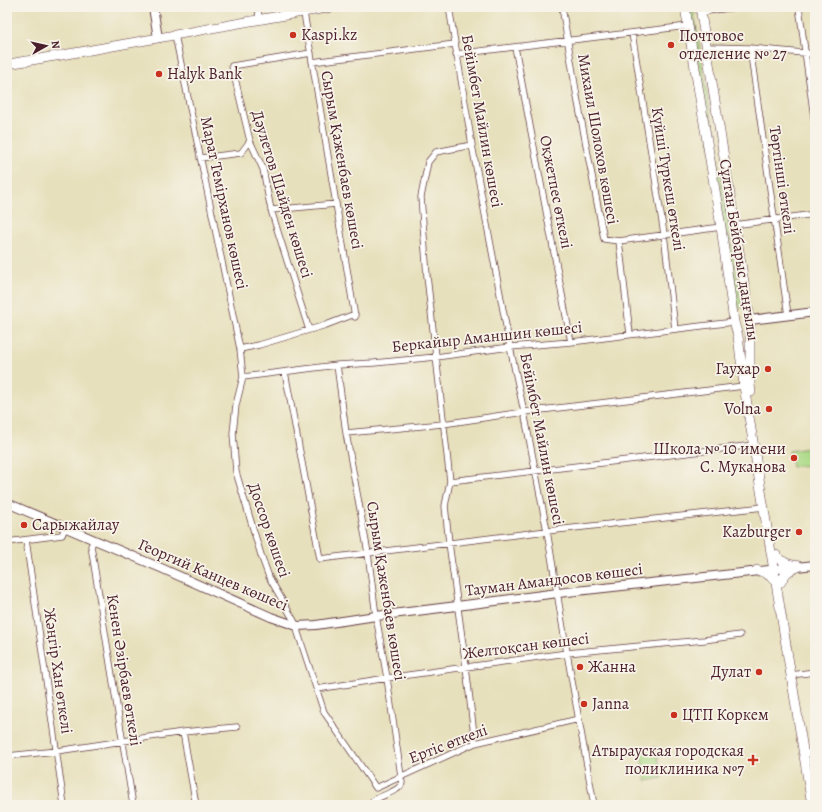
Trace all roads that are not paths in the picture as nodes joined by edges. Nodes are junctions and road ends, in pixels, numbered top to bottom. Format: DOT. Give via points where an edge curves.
graph roads {
  1 [pos="153,7"];
  2 [pos="258,7"];
  3 [pos="332,7"];
  4 [pos="449,7"];
  5 [pos="562,7"];
  6 [pos="685,7"];
  7 [pos="736,7"];
  8 [pos="799,7"];
  9 [pos="303,9"];
  10 [pos="700,10"];
  11 [pos="259,19"];
  12 [pos="688,26"];
  13 [pos="632,33"];
  14 [pos="175,35"];
  15 [pos="158,38"];
  16 [pos="567,40"];
  17 [pos="455,44"];
  18 [pos="515,47"];
  19 [pos="706,47"];
  20 [pos="750,48"];
  21 [pos="311,53"];
  22 [pos="806,53"];
  23 [pos="456,54"];
  24 [pos="815,54"];
  25 [pos="312,62"];
  26 [pos="7,64"];
  27 [pos="815,125"];
  28 [pos="250,141"];
  29 [pos="472,146"];
  30 [pos="200,158"];
  31 [pos="336,204"];
  32 [pos="271,210"];
  33 [pos="815,214"];
  34 [pos="774,220"];
  35 [pos="734,225"];
  36 [pos="721,227"];
  37 [pos="664,234"];
  38 [pos="619,241"];
  39 [pos="815,312"];
  40 [pos="788,315"];
  41 [pos="750,320"];
  42 [pos="734,322"];
  43 [pos="675,329"];
  44 [pos="309,330"];
  45 [pos="630,334"];
  46 [pos="750,334"];
  47 [pos="738,336"];
  48 [pos="572,342"];
  49 [pos="510,347"];
  50 [pos="240,349"];
  51 [pos="436,357"];
  52 [pos="336,365"];
  53 [pos="285,372"];
  54 [pos="243,376"];
  55 [pos="744,386"];
  56 [pos="524,412"];
  57 [pos="443,424"];
  58 [pos="346,432"];
  59 [pos="754,445"];
  60 [pos="535,471"];
  61 [pos="450,481"];
  62 [pos="7,503"];
  63 [pos="764,507"];
  64 [pos="65,528"];
  65 [pos="547,531"];
  66 [pos="26,540"];
  67 [pos="94,540"];
  68 [pos="7,542"];
  69 [pos="449,543"];
  70 [pos="368,553"];
  71 [pos="774,555"];
  72 [pos="815,565"];
  73 [pos="799,566"];
  74 [pos="776,569"];
  75 [pos="757,570"];
  76 [pos="779,582"];
  77 [pos="558,593"];
  78 [pos="457,606"];
  79 [pos="376,616"];
  80 [pos="297,626"];
  81 [pos="740,636"];
  82 [pos="567,653"];
  83 [pos="466,667"];
  84 [pos="815,672"];
  85 [pos="793,675"];
  86 [pos="387,678"];
  87 [pos="317,689"];
  88 [pos="578,719"];
  89 [pos="237,727"];
  90 [pos="183,732"];
  91 [pos="123,742"];
  92 [pos="475,743"];
  93 [pos="57,751"];
  94 [pos="809,753"];
  95 [pos="7,756"];
  96 [pos="401,776"];
  97 [pos="376,788"];
  98 [pos="815,790"];
  99 [pos="64,805"];
  100 [pos="133,805"];
  101 [pos="196,805"];
  102 [pos="373,805"];
  103 [pos="594,805"];
  104 [pos="812,805"];
  1 -- 15 [label="main road"];
  2 -- 11 [label="street"];
  3 -- 9 [label="main road"];
  4 -- 17 [label="street, Бейімбет Майлин көшесі"];
  5 -- 16 [label="street, Михаил Шолохов көшесі"];
  6 -- 12 [label="main road, Сұлтан Бейбарыс даңғылы"];
  7 -- 10 [label="street"];
  8 -- 22 [label="street"];
  9 -- 11 [label="main road"];
  9 -- 21 [label="street, Сырым Қаженбаев көшесі"];
  10 -- 19 [label="main road, Сұлтан Бейбарыс даңғылы"];
  11 -- 14 [label="main road"];
  12 -- 13 [label="street"];
  12 -- 36 [label="main road, Сұлтан Бейбарыс даңғылы"];
  13 -- 16 [label="street"];
  13 -- 37 [label="street, Күйші Түркеш өткелі"];
  14 -- 15 [label="main road"];
  14 -- 30 [label="street, Марат Темірханов көшесі"];
  15 -- 26 [label="main road"];
  16 -- 18 [label="street"];
  16 -- 38 [label="street, Михаил Шолохов көшесі" via="604,240"];
  17 -- 23 [label="street, Бейімбет Майлин көшесі"];
  17 -- 25 [label="street"];
  18 -- 23 [label="street"];
  18 -- 48 [label="street, Оқжетпес өткелі"];
  19 -- 20 [label="street"];
  19 -- 35 [label="main road, Сұлтан Бейбарыс даңғылы"];
  20 -- 22 [label="street"];
  20 -- 34 [label="street, Төртінші өткелі"];
  21 -- 25 [label="street, Сырым Қаженбаев көшесі"];
  21 -- 28 [label="street, Дәулетов Шайден көшесі" via="232,66"];
  22 -- 24 [label="street"];
  22 -- 27 [label="street"];
  23 -- 29 [label="street, Бейімбет Майлин көшесі"];
  25 -- 31 [label="street, Сырым Қаженбаев көшесі"];
  28 -- 30 [label="street" via="241,154"];
  28 -- 32 [label="street, Дәулетов Шайден көшесі" via="263,170"];
  29 -- 49 [label="street, Бейімбет Майлин көшесі"];
  29 -- 51 [label="street" via="436,152 428,162 421,197"];
  30 -- 50 [label="street, Марат Темірханов көшесі"];
  31 -- 32 [label="street"];
  31 -- 44 [label="street, Сырым Қаженбаев көшесі" via="355,316"];
  32 -- 44 [label="street, Дәулетов Шайден көшесі"];
  33 -- 34 [label="street"];
  34 -- 35 [label="street"];
  34 -- 40 [label="street, Төртінші өткелі"];
  35 -- 41 [label="main road, Сұлтан Бейбарыс даңғылы"];
  36 -- 37 [label="street"];
  36 -- 42 [label="main road, Сұлтан Бейбарыс даңғылы"];
  37 -- 38 [label="street"];
  37 -- 43 [label="street, Күйші Түркеш өткелі"];
  38 -- 45 [label="street, Михаил Шолохов көшесі"];
  39 -- 40 [label="main road"];
  40 -- 41 [label="main road"];
  41 -- 46 [label="main road, Сұлтан Бейбарыс даңғылы"];
  42 -- 43 [label="street, Беркайыр Аманшин көшесі"];
  42 -- 47 [label="main road, Сұлтан Бейбарыс даңғылы"];
  43 -- 45 [label="street, Беркайыр Аманшин көшесі"];
  44 -- 50 [label="street"];
  45 -- 48 [label="street, Беркайыр Аманшин көшесі"];
  46 -- 47 [label="main road" via="748,337"];
  46 -- 71 [label="main road, Сұлтан Бейбарыс даңғылы" via="750,385"];
  47 -- 55 [label="main road, Сұлтан Бейбарыс даңғылы"];
  48 -- 49 [label="street, Беркайыр Аманшин көшесі"];
  49 -- 51 [label="street, Беркайыр Аманшин көшесі"];
  49 -- 56 [label="street, Бейімбет Майлин көшесі"];
  50 -- 54 [label="street, Марат Темірханов көшесі"];
  51 -- 52 [label="street, Беркайыр Аманшин көшесі"];
  51 -- 57 [label="street"];
  52 -- 53 [label="street, Беркайыр Аманшин көшесі"];
  52 -- 58 [label="street, Сырым Қаженбаев көшесі"];
  53 -- 54 [label="street, Беркайыр Аманшин көшесі"];
  53 -- 70 [label="street" via="320,559"];
  54 -- 80 [label="street, Доссор көшесі" via="233,433 236,472 269,577"];
  55 -- 56 [label="street"];
  55 -- 59 [label="main road, Сұлтан Бейбарыс даңғылы"];
  56 -- 57 [label="street"];
  56 -- 60 [label="street, Бейімбет Майлин көшесі"];
  57 -- 58 [label="street"];
  57 -- 61 [label="street"];
  58 -- 70 [label="street, Сырым Қаженбаев көшесі"];
  59 -- 60 [label="street"];
  59 -- 63 [label="main road, Сұлтан Бейбарыс даңғылы"];
  60 -- 61 [label="street"];
  60 -- 65 [label="street, Бейімбет Майлин көшесі"];
  61 -- 69 [label="street" via="445,506"];
  62 -- 64 [label="main road, Георгий Канцев көшесі"];
  63 -- 65 [label="street"];
  63 -- 71 [label="main road, Сұлтан Бейбарыс даңғылы"];
  64 -- 66 [label="street" via="62,535"];
  64 -- 67 [label="main road, Георгий Канцев көшесі"];
  65 -- 69 [label="street"];
  65 -- 77 [label="street, Бейімбет Майлин көшесі"];
  66 -- 68 [label="street"];
  66 -- 93 [label="street, Жәңгір Хан өткелі"];
  67 -- 80 [label="main road, Георгий Канцев көшесі"];
  67 -- 91 [label="street, Кенен Әзірбаев өткелі" via="91,546"];
  69 -- 70 [label="street"];
  69 -- 78 [label="street"];
  70 -- 79 [label="street, Сырым Қаженбаев көшесі"];
  71 -- 73 [label="main road" via="788,564"];
  71 -- 74 [label="main road, Сұлтан Бейбарыс даңғылы"];
  71 -- 75 [label="main road"];
  72 -- 73 [label="main road, Тауман Амандосов көшесі"];
  73 -- 74 [label="main road, Тауман Амандосов көшесі"];
  73 -- 76 [label="main road" via="788,571"];
  74 -- 75 [label="main road, Тауман Амандосов көшесі"];
  74 -- 76 [label="main road, Сұлтан Бейбарыс даңғылы"];
  75 -- 76 [label="main road"];
  75 -- 77 [label="main road, Тауман Амандосов көшесі"];
  76 -- 85 [label="main road, Сұлтан Бейбарыс даңғылы"];
  77 -- 78 [label="main road, Тауман Амандосов көшесі"];
  77 -- 82 [label="street, Бейімбет Майлин көшесі"];
  78 -- 79 [label="main road, Тауман Амандосов көшесі"];
  78 -- 83 [label="street"];
  79 -- 80 [label="main road, Тауман Амандосов көшесі"];
  79 -- 86 [label="street, Сырым Қаженбаев көшесі"];
  80 -- 87 [label="street, Доссор көшесі"];
  81 -- 82 [label="street, Желтоқсан көшесі"];
  82 -- 83 [label="street, Желтоқсан көшесі"];
  82 -- 88 [label="street, Бейімбет Майлин көшесі"];
  83 -- 86 [label="street, Желтоқсан көшесі"];
  83 -- 92 [label="street"];
  84 -- 85 [label="street"];
  85 -- 94 [label="main road, Сұлтан Бейбарыс даңғылы"];
  86 -- 87 [label="street, Желтоқсан көшесі"];
  86 -- 96 [label="street, Сырым Қаженбаев көшесі"];
  87 -- 97 [label="street, Доссор көшесі" via="324,712"];
  88 -- 92 [label="street, Ертіс өткелі"];
  88 -- 103 [label="street, Бейімбет Майлин көшесі"];
  89 -- 90 [label="street"];
  90 -- 91 [label="street"];
  90 -- 101 [label="street"];
  91 -- 93 [label="street"];
  91 -- 100 [label="street, Кенен Әзірбаев өткелі"];
  92 -- 96 [label="street, Ертіс өткелі"];
  93 -- 95 [label="street"];
  93 -- 99 [label="street, Жәңгір Хан өткелі"];
  94 -- 98 [label="main road, Сұлтан Бейбарыс даңғылы"];
  94 -- 104 [label="main road, Сұлтан Бейбарыс даңғылы"];
  96 -- 97 [label="street, Ертіс өткелі"];
  96 -- 102 [label="street" via="402,784 376,799 372,802"];
}
